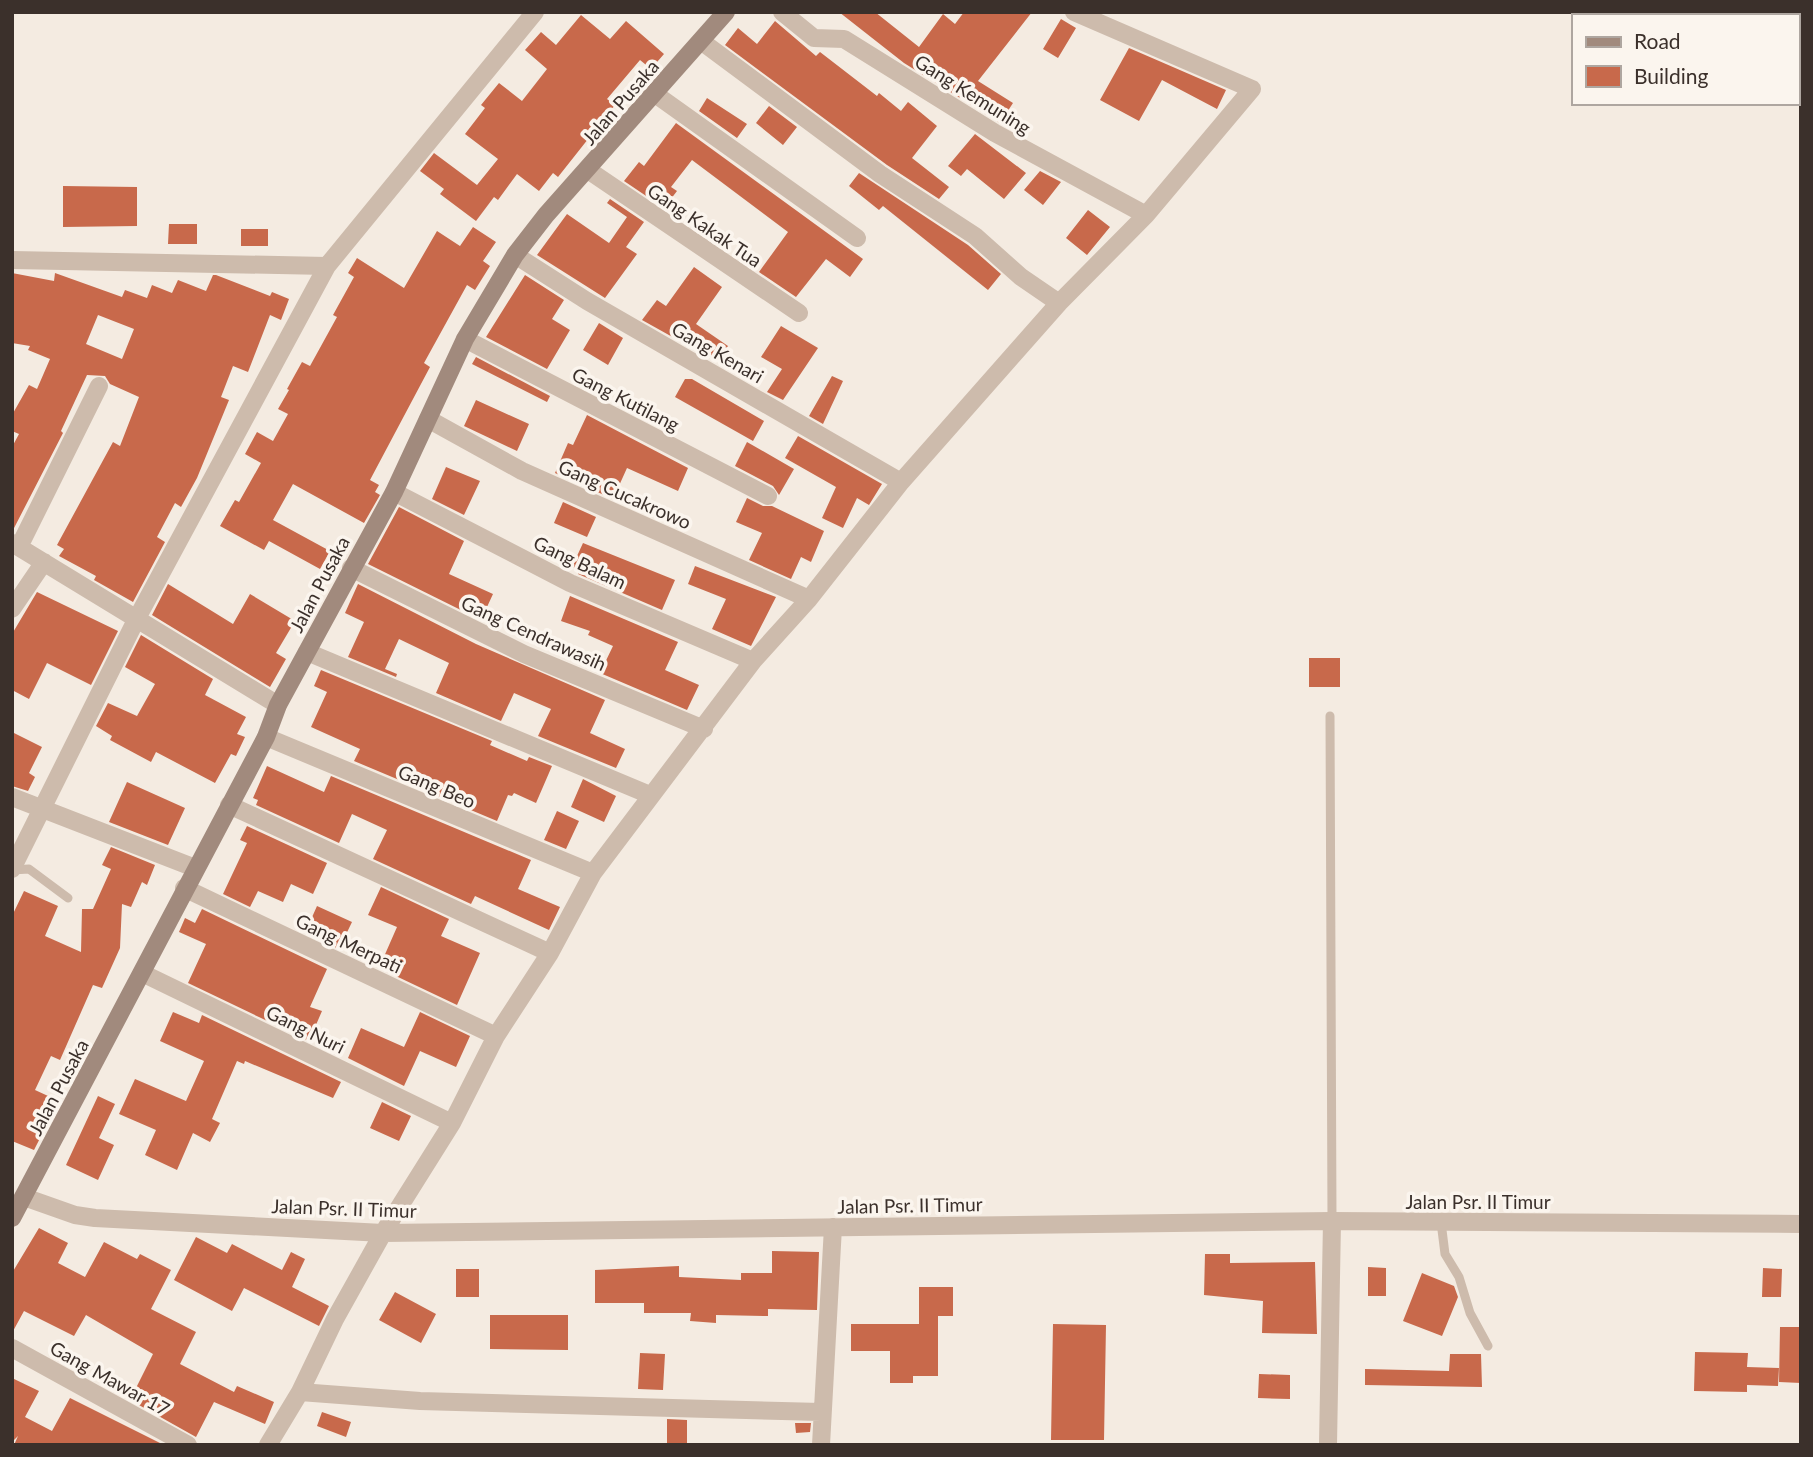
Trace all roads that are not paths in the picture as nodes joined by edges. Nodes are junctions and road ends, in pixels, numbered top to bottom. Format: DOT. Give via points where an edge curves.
graph roads {
  1 [pos="535,12"];
  2 [pos="726,12"];
  3 [pos="782,12"];
  4 [pos="1074,12"];
  5 [pos="701,41"];
  6 [pos="655,94"];
  7 [pos="588,170"];
  8 [pos="1146,215"];
  9 [pos="857,239"];
  10 [pos="515,255"];
  11 [pos="12,260"];
  12 [pos="327,266"];
  13 [pos="1059,303"];
  14 [pos="799,313"];
  15 [pos="464,339"];
  16 [pos="99,386"];
  17 [pos="428,419"];
  18 [pos="901,482"];
  19 [pos="394,492"];
  20 [pos="768,496"];
  21 [pos="15,545"];
  22 [pos="44,562"];
  23 [pos="351,568"];
  24 [pos="808,599"];
  25 [pos="12,610"];
  26 [pos="136,620"];
  27 [pos="307,652"];
  28 [pos="753,660"];
  29 [pos="278,705"];
  30 [pos="1330,716"];
  31 [pos="704,729"];
  32 [pos="265,737"];
  33 [pos="650,795"];
  34 [pos="12,797"];
  35 [pos="229,805"];
  36 [pos="44,811"];
  37 [pos="195,868"];
  38 [pos="12,870"];
  39 [pos="593,873"];
  40 [pos="184,888"];
  41 [pos="68,898"];
  42 [pos="550,953"];
  43 [pos="142,973"];
  44 [pos="496,1036"];
  45 [pos="452,1123"];
  46 [pos="24,1197"];
  47 [pos="12,1218"];
  48 [pos="1332,1221"];
  49 [pos="1441,1222"];
  50 [pos="1801,1224"];
  51 [pos="833,1227"];
  52 [pos="383,1233"];
  53 [pos="1488,1346"];
  54 [pos="12,1348"];
  55 [pos="300,1392"];
  56 [pos="821,1412"];
  57 [pos="188,1445"];
  58 [pos="268,1445"];
  59 [pos="821,1445"];
  60 [pos="1328,1445"];
  1 -- 12 [label="street"];
  2 -- 5 [label="main road, Jalan Pusaka"];
  3 -- 8 [label="street, Gang Kemuning" via="814,38 845,39 995,133"];
  4 -- 8 [label="street" via="1252,89"];
  5 -- 6 [label="main road, Jalan Pusaka"];
  5 -- 13 [label="street" via="880,174 975,236"];
  6 -- 7 [label="main road, Jalan Pusaka"];
  6 -- 9 [label="street"];
  7 -- 10 [label="main road, Jalan Pusaka"];
  7 -- 14 [label="street, Gang Kakak Tua"];
  8 -- 13 [label="street"];
  10 -- 15 [label="main road, Jalan Pusaka"];
  10 -- 18 [label="street, Gang Kenari"];
  11 -- 12 [label="street"];
  12 -- 26 [label="street"];
  13 -- 18 [label="street"];
  15 -- 17 [label="main road, Jalan Pusaka"];
  15 -- 20 [label="street, Gang Kutilang"];
  16 -- 21 [label="street"];
  17 -- 19 [label="main road, Jalan Pusaka"];
  17 -- 24 [label="street, Gang Cucakrowo" via="523,471"];
  18 -- 24 [label="street"];
  19 -- 23 [label="main road, Jalan Pusaka"];
  19 -- 28 [label="street, Gang Balam" via="570,583"];
  21 -- 22 [label="street"];
  22 -- 25 [label="street"];
  22 -- 26 [label="street"];
  23 -- 27 [label="main road, Jalan Pusaka"];
  23 -- 31 [label="street, Gang Cendrawasih" via="524,654"];
  24 -- 28 [label="street"];
  26 -- 29 [label="street"];
  26 -- 36 [label="street"];
  27 -- 29 [label="main road, Jalan Pusaka"];
  27 -- 33 [label="street"];
  28 -- 31 [label="street"];
  29 -- 32 [label="main road, Jalan Pusaka"];
  30 -- 48 [label="lane"];
  31 -- 33 [label="street"];
  32 -- 35 [label="main road, Jalan Pusaka"];
  32 -- 39 [label="street, Gang Beo"];
  33 -- 39 [label="street"];
  34 -- 36 [label="street"];
  35 -- 37 [label="main road, Jalan Pusaka"];
  35 -- 42 [label="street"];
  36 -- 37 [label="street"];
  36 -- 38 [label="street"];
  37 -- 40 [label="main road, Jalan Pusaka"];
  38 -- 41 [label="lane" via="29,869"];
  39 -- 42 [label="street"];
  40 -- 43 [label="main road, Jalan Pusaka"];
  40 -- 44 [label="street, Gang Merpati"];
  42 -- 44 [label="street"];
  43 -- 45 [label="street, Gang Nuri"];
  43 -- 46 [label="main road, Jalan Pusaka"];
  44 -- 45 [label="street"];
  45 -- 52 [label="street"];
  46 -- 47 [label="main road, Jalan Pusaka"];
  46 -- 52 [label="street, Jalan Psr. II Timur" via="95,1217"];
  48 -- 49 [label="street, Jalan Psr. II Timur"];
  48 -- 51 [label="street, Jalan Psr. II Timur"];
  48 -- 60 [label="street"];
  49 -- 50 [label="street, Jalan Psr. II Timur"];
  49 -- 53 [label="lane" via="1445,1254"];
  51 -- 52 [label="street, Jalan Psr. II Timur"];
  51 -- 56 [label="street"];
  52 -- 55 [label="street"];
  54 -- 57 [label="street, Gang Mawar 17"];
  55 -- 56 [label="street" via="420,1401"];
  55 -- 58 [label="street"];
  56 -- 59 [label="street"];
}
